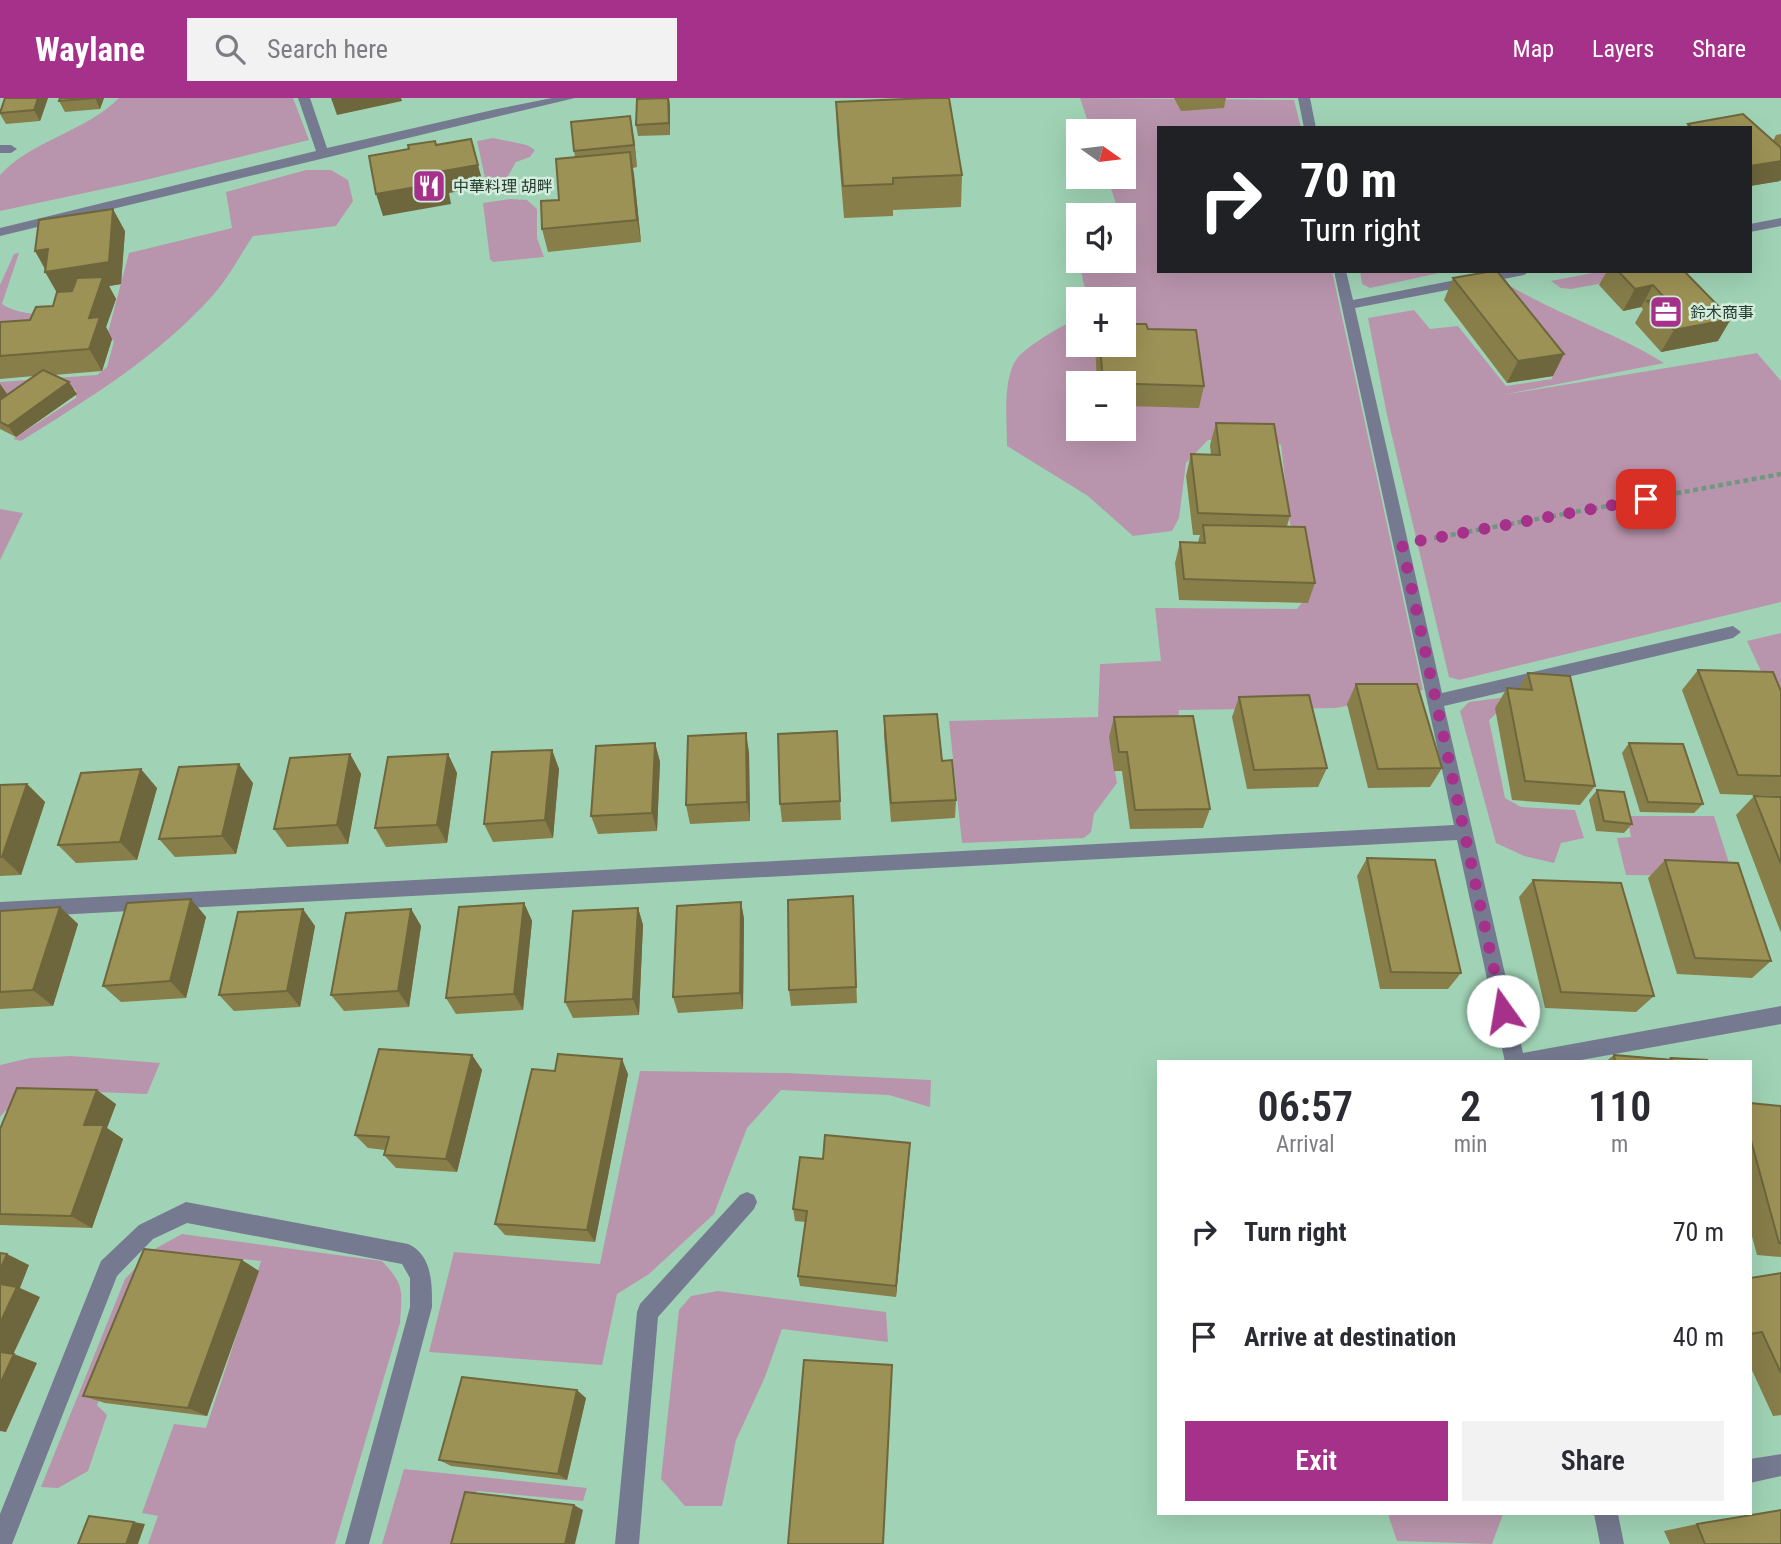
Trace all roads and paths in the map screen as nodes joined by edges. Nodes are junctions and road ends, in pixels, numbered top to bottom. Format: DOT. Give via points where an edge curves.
graph roads {
  1 [pos="304,98"];
  2 [pos="569,98"];
  3 [pos="1304,98"];
  4 [pos="1310,126"];
  5 [pos="323,152"];
  6 [pos="1781,222"];
  7 [pos="1752,228"];
  8 [pos="0,232"];
  9 [pos="1340,273"];
  10 [pos="1514,273"];
  11 [pos="1348,305"];
  12 [pos="1781,474"];
  13 [pos="1402,544"];
  14 [pos="1733,632"];
  15 [pos="1437,701"];
  16 [pos="1463,832"];
  17 [pos="0,910"];
  18 [pos="1781,1015"];
  19 [pos="1515,1060"];
  20 [pos="1532,1060"];
  21 [pos="747,1202"];
  22 [pos="1781,1465"];
  23 [pos="1752,1471"];
  24 [pos="1606,1515"];
  25 [pos="0,1544"];
  26 [pos="357,1544"];
  27 [pos="627,1544"];
  28 [pos="1612,1544"];
  1 -- 5 [label="street"];
  2 -- 5 [label="street"];
  3 -- 4 [label="street"];
  5 -- 8 [label="street"];
  6 -- 7 [label="street"];
  9 -- 11 [label="street"];
  10 -- 11 [label="street"];
  11 -- 13 [label="street"];
  12 -- 13 [label="path"];
  13 -- 15 [label="street"];
  14 -- 15 [label="street"];
  15 -- 16 [label="street"];
  16 -- 17 [label="street"];
  16 -- 19 [label="street"];
  18 -- 20 [label="street"];
  21 -- 27 [label="street" via="648,1312"];
  22 -- 23 [label="street"];
  24 -- 28 [label="street"];
  25 -- 26 [label="street" via="109,1269 146,1232 187,1212 408,1255 421,1275 421,1307"];
}
